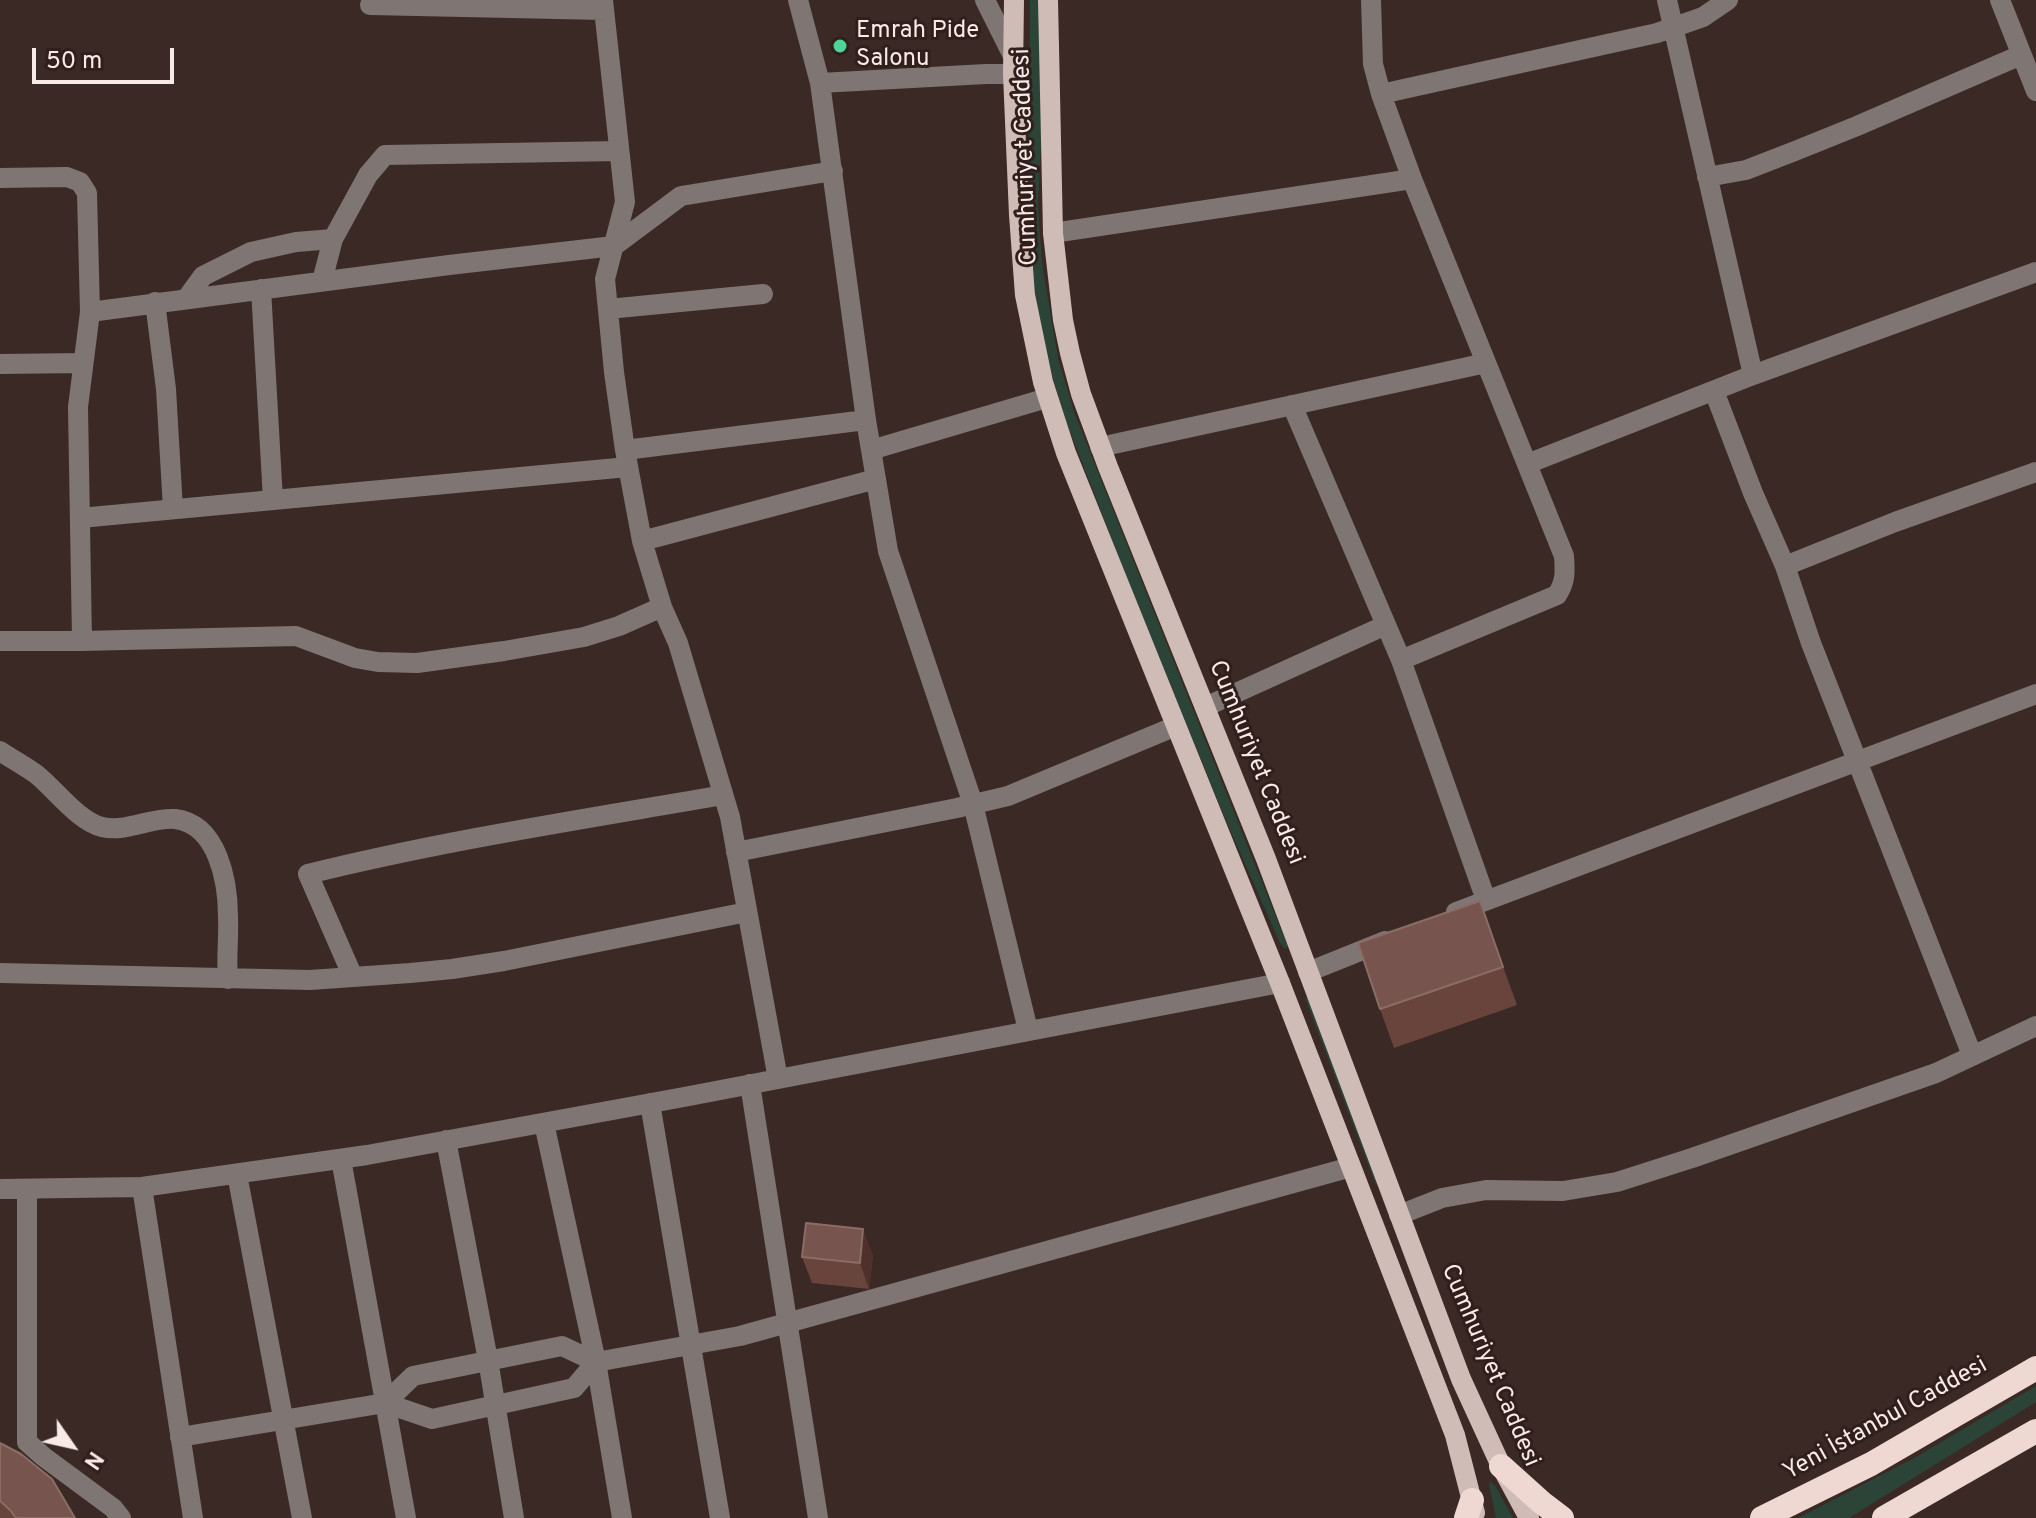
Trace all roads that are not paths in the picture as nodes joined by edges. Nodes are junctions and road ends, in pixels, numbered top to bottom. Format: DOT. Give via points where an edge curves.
graph roads {
  1 [pos="798,0"];
  2 [pos="985,0"];
  3 [pos="1014,0"];
  4 [pos="1048,0"];
  5 [pos="1371,0"];
  6 [pos="1667,0"];
  7 [pos="1728,0"];
  8 [pos="2000,0"];
  9 [pos="370,5"];
  10 [pos="603,5"];
  11 [pos="1673,28"];
  12 [pos="2021,55"];
  13 [pos="1014,66"];
  14 [pos="820,83"];
  15 [pos="2036,91"];
  16 [pos="1381,94"];
  17 [pos="619,151"];
  18 [pos="833,171"];
  19 [pos="1707,177"];
  20 [pos="0,178"];
  21 [pos="1412,179"];
  22 [pos="1053,233"];
  23 [pos="333,239"];
  24 [pos="614,246"];
  25 [pos="2036,272"];
  26 [pos="322,281"];
  27 [pos="261,289"];
  28 [pos="763,294"];
  29 [pos="187,298"];
  30 [pos="155,302"];
  31 [pos="608,309"];
  32 [pos="90,312"];
  33 [pos="83,363"];
  34 [pos="1486,363"];
  35 [pos="0,364"];
  36 [pos="1753,375"];
  37 [pos="1714,391"];
  38 [pos="1047,398"];
  39 [pos="1292,405"];
  40 [pos="866,420"];
  41 [pos="1100,447"];
  42 [pos="871,450"];
  43 [pos="626,458"];
  44 [pos="1527,464"];
  45 [pos="2036,472"];
  46 [pos="876,479"];
  47 [pos="273,500"];
  48 [pos="173,509"];
  49 [pos="80,518"];
  50 [pos="642,541"];
  51 [pos="1785,566"];
  52 [pos="662,607"];
  53 [pos="1386,625"];
  54 [pos="0,641"];
  55 [pos="82,641"];
  56 [pos="1401,660"];
  57 [pos="2036,694"];
  58 [pos="1205,707"];
  59 [pos="1176,726"];
  60 [pos="0,751"];
  61 [pos="1857,761"];
  62 [pos="723,795"];
  63 [pos="973,804"];
  64 [pos="736,852"];
  65 [pos="1486,900"];
  66 [pos="747,912"];
  67 [pos="1433,921"];
  68 [pos="1405,933"];
  69 [pos="1308,972"];
  70 [pos="0,973"];
  71 [pos="353,977"];
  72 [pos="228,979"];
  73 [pos="1280,983"];
  74 [pos="2036,1026"];
  75 [pos="1028,1030"];
  76 [pos="1972,1055"];
  77 [pos="778,1079"];
  78 [pos="750,1084"];
  79 [pos="650,1103"];
  80 [pos="544,1123"];
  81 [pos="446,1140"];
  82 [pos="341,1159"];
  83 [pos="1351,1167"];
  84 [pos="237,1174"];
  85 [pos="142,1187"];
  86 [pos="0,1189"];
  87 [pos="27,1189"];
  88 [pos="1399,1215"];
  89 [pos="787,1323"];
  90 [pos="690,1345"];
  91 [pos="488,1360"];
  92 [pos="596,1362"];
  93 [pos="2036,1368"];
  94 [pos="385,1403"];
  95 [pos="496,1405"];
  96 [pos="283,1420"];
  97 [pos="2036,1431"];
  98 [pos="180,1437"];
  99 [pos="1501,1466"];
  100 [pos="1472,1512"];
  101 [pos="121,1518"];
  102 [pos="193,1518"];
  103 [pos="302,1518"];
  104 [pos="406,1518"];
  105 [pos="514,1518"];
  106 [pos="622,1518"];
  107 [pos="720,1518"];
  108 [pos="818,1518"];
  109 [pos="1529,1518"];
  110 [pos="1562,1518"];
  111 [pos="1762,1518"];
  112 [pos="1884,1518"];
  1 -- 14 [label="street"];
  2 -- 13 [label="street"];
  3 -- 13 [label="main road, Cumhuriyet Caddesi"];
  4 -- 22 [label="main road, Cumhuriyet Caddesi"];
  5 -- 16 [label="street" via="1373,64"];
  6 -- 11 [label="street"];
  7 -- 11 [label="street"];
  8 -- 12 [label="street"];
  9 -- 10 [label="street"];
  10 -- 17 [label="street"];
  11 -- 16 [label="street"];
  11 -- 19 [label="street"];
  12 -- 15 [label="street"];
  12 -- 19 [label="street" via="1746,170"];
  13 -- 14 [label="street" via="986,74"];
  13 -- 38 [label="main road, Cumhuriyet Caddesi" via="1021,261"];
  14 -- 18 [label="street"];
  16 -- 21 [label="street"];
  17 -- 23 [label="street" via="385,155"];
  17 -- 24 [label="street" via="625,202"];
  18 -- 24 [label="street" via="681,196"];
  18 -- 40 [label="street"];
  19 -- 36 [label="street"];
  20 -- 32 [label="street" via="67,177 80,182 87,193"];
  21 -- 22 [label="street"];
  21 -- 34 [label="street"];
  22 -- 41 [label="main road, Cumhuriyet Caddesi" via="1070,353"];
  23 -- 26 [label="street"];
  23 -- 29 [label="street" via="251,252 203,276"];
  24 -- 26 [label="street"];
  24 -- 31 [label="street" via="605,279"];
  25 -- 36 [label="street"];
  26 -- 27 [label="street"];
  27 -- 29 [label="street"];
  27 -- 47 [label="street"];
  28 -- 31 [label="street"];
  29 -- 30 [label="street"];
  30 -- 32 [label="street"];
  30 -- 48 [label="street"];
  31 -- 43 [label="street"];
  32 -- 33 [label="street"];
  33 -- 35 [label="street"];
  33 -- 49 [label="street" via="78,407"];
  34 -- 39 [label="street"];
  34 -- 44 [label="street"];
  36 -- 37 [label="street"];
  37 -- 44 [label="street"];
  37 -- 51 [label="street"];
  38 -- 42 [label="street"];
  38 -- 59 [label="main road, Cumhuriyet Caddesi"];
  39 -- 41 [label="street"];
  39 -- 53 [label="street"];
  40 -- 42 [label="street"];
  40 -- 43 [label="street"];
  41 -- 58 [label="main road, Cumhuriyet Caddesi"];
  42 -- 46 [label="street"];
  43 -- 47 [label="street"];
  43 -- 50 [label="street"];
  44 -- 56 [label="street" via="1564,556 1566,574 1557,595"];
  45 -- 51 [label="street"];
  46 -- 50 [label="street"];
  46 -- 63 [label="street" via="888,551"];
  47 -- 48 [label="street"];
  48 -- 49 [label="street"];
  49 -- 55 [label="street"];
  50 -- 52 [label="street"];
  51 -- 61 [label="street"];
  52 -- 55 [label="street" via="584,637 417,663 355,658 296,636"];
  52 -- 62 [label="street" via="678,643"];
  53 -- 56 [label="street"];
  53 -- 58 [label="street"];
  54 -- 55 [label="street"];
  56 -- 65 [label="street"];
  57 -- 61 [label="street"];
  58 -- 69 [label="main road, Cumhuriyet Caddesi"];
  59 -- 63 [label="street" via="1008,796"];
  59 -- 73 [label="main road, Cumhuriyet Caddesi"];
  60 -- 72 [label="street" via="36,774 88,821 121,828 173,819 194,825 208,838 225,888"];
  61 -- 65 [label="street"];
  61 -- 76 [label="street"];
  62 -- 64 [label="street"];
  62 -- 71 [label="street" via="308,874"];
  63 -- 64 [label="street"];
  63 -- 75 [label="street"];
  64 -- 66 [label="street"];
  65 -- 67 [label="street"];
  66 -- 71 [label="street" via="504,961"];
  66 -- 77 [label="street"];
  68 -- 69 [label="street"];
  69 -- 73 [label="main road"];
  69 -- 88 [label="main road, Cumhuriyet Caddesi"];
  70 -- 72 [label="street"];
  71 -- 72 [label="street"];
  73 -- 75 [label="street"];
  73 -- 83 [label="main road, Cumhuriyet Caddesi"];
  74 -- 76 [label="street"];
  75 -- 77 [label="street"];
  76 -- 88 [label="street" via="1936,1073 1617,1182 1563,1191 1486,1190 1442,1198"];
  77 -- 78 [label="street"];
  78 -- 79 [label="street"];
  78 -- 89 [label="street"];
  79 -- 80 [label="street"];
  79 -- 90 [label="street"];
  80 -- 81 [label="street"];
  80 -- 92 [label="street"];
  81 -- 82 [label="street"];
  81 -- 91 [label="street"];
  82 -- 84 [label="street"];
  82 -- 94 [label="street"];
  83 -- 89 [label="street"];
  83 -- 100 [label="main road, Cumhuriyet Caddesi" via="1455,1435"];
  84 -- 85 [label="street"];
  84 -- 96 [label="street"];
  85 -- 87 [label="street"];
  85 -- 98 [label="street"];
  86 -- 87 [label="street"];
  87 -- 101 [label="street" via="27,1442"];
  88 -- 99 [label="main road, Cumhuriyet Caddesi" via="1461,1379"];
  89 -- 90 [label="street"];
  89 -- 108 [label="street"];
  90 -- 92 [label="street"];
  90 -- 107 [label="street"];
  91 -- 92 [label="street" via="562,1346"];
  91 -- 94 [label="street" via="413,1376"];
  91 -- 95 [label="street"];
  92 -- 95 [label="street" via="574,1388"];
  92 -- 106 [label="street"];
  93 -- 111 [label="highway, Yeni İstanbul Caddesi" via="1871,1464"];
  94 -- 95 [label="street" via="432,1419"];
  94 -- 96 [label="street"];
  94 -- 104 [label="street"];
  95 -- 105 [label="street"];
  96 -- 98 [label="street"];
  96 -- 103 [label="street"];
  97 -- 112 [label="highway"];
  98 -- 102 [label="street"];
  99 -- 109 [label="main road, Cumhuriyet Caddesi"];
  99 -- 110 [label="highway"];
}
